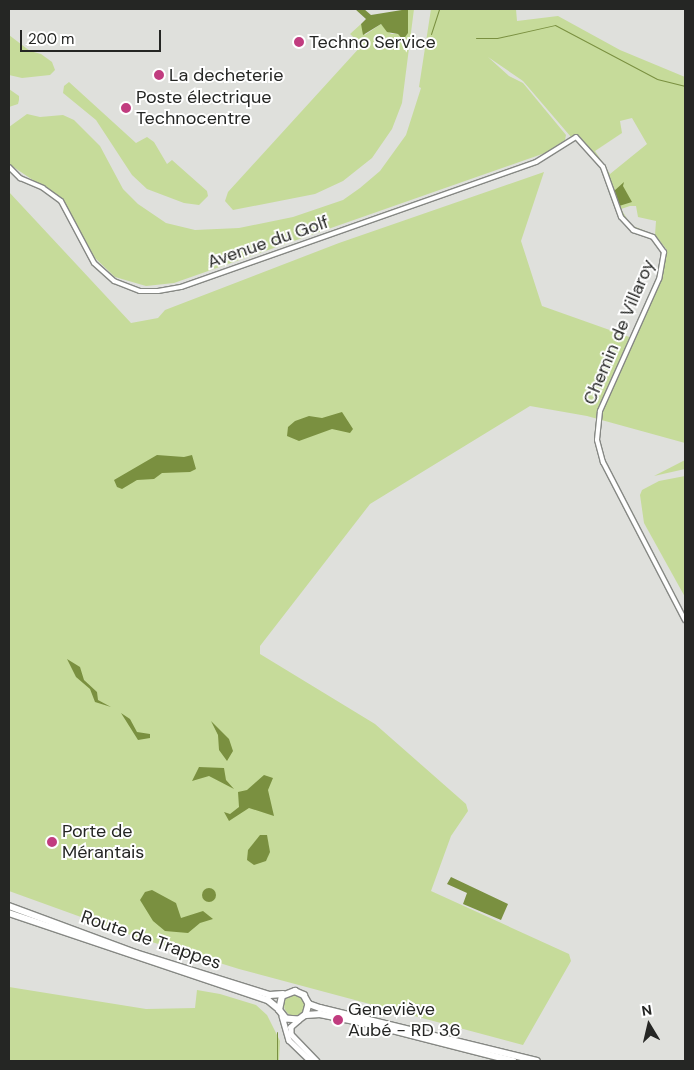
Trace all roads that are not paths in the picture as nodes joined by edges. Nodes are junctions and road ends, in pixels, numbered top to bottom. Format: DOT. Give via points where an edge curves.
graph roads {
  1 [pos="9,167"];
  2 [pos="660,244"];
  3 [pos="685,620"];
  4 [pos="9,906"];
  5 [pos="9,913"];
  6 [pos="286,993"];
  7 [pos="309,1004"];
  8 [pos="281,1013"];
  9 [pos="306,1015"];
  10 [pos="299,1020"];
  11 [pos="311,1061"];
  12 [pos="317,1061"];
  13 [pos="513,1061"];
  14 [pos="537,1061"];
  1 -- 2 [label="street, Avenue du Golf" via="20,178 43,188 61,201 94,263 114,281 140,290 158,291 188,284 536,162 576,137 603,167 621,217 633,230 653,237"];
  2 -- 3 [label="street, Chemin de Villaroy" via="665,256 659,279 598,417 598,448"];
  4 -- 6 [label="main road, Route de Trappes" via="136,953 270,995"];
  5 -- 8 [label="main road, Route de Trappes" via="268,1000"];
  6 -- 7 [label="main road" via="300,992"];
  6 -- 8 [label="main road" via="280,1001"];
  7 -- 9 [label="main road"];
  7 -- 14 [label="main road"];
  8 -- 10 [label="main road" via="290,1020"];
  8 -- 11 [label="street" via="289,1040"];
  9 -- 10 [label="main road"];
  9 -- 13 [label="main road" via="320,1014 369,1024"];
  10 -- 12 [label="street" via="291,1027 293,1038"];
}
